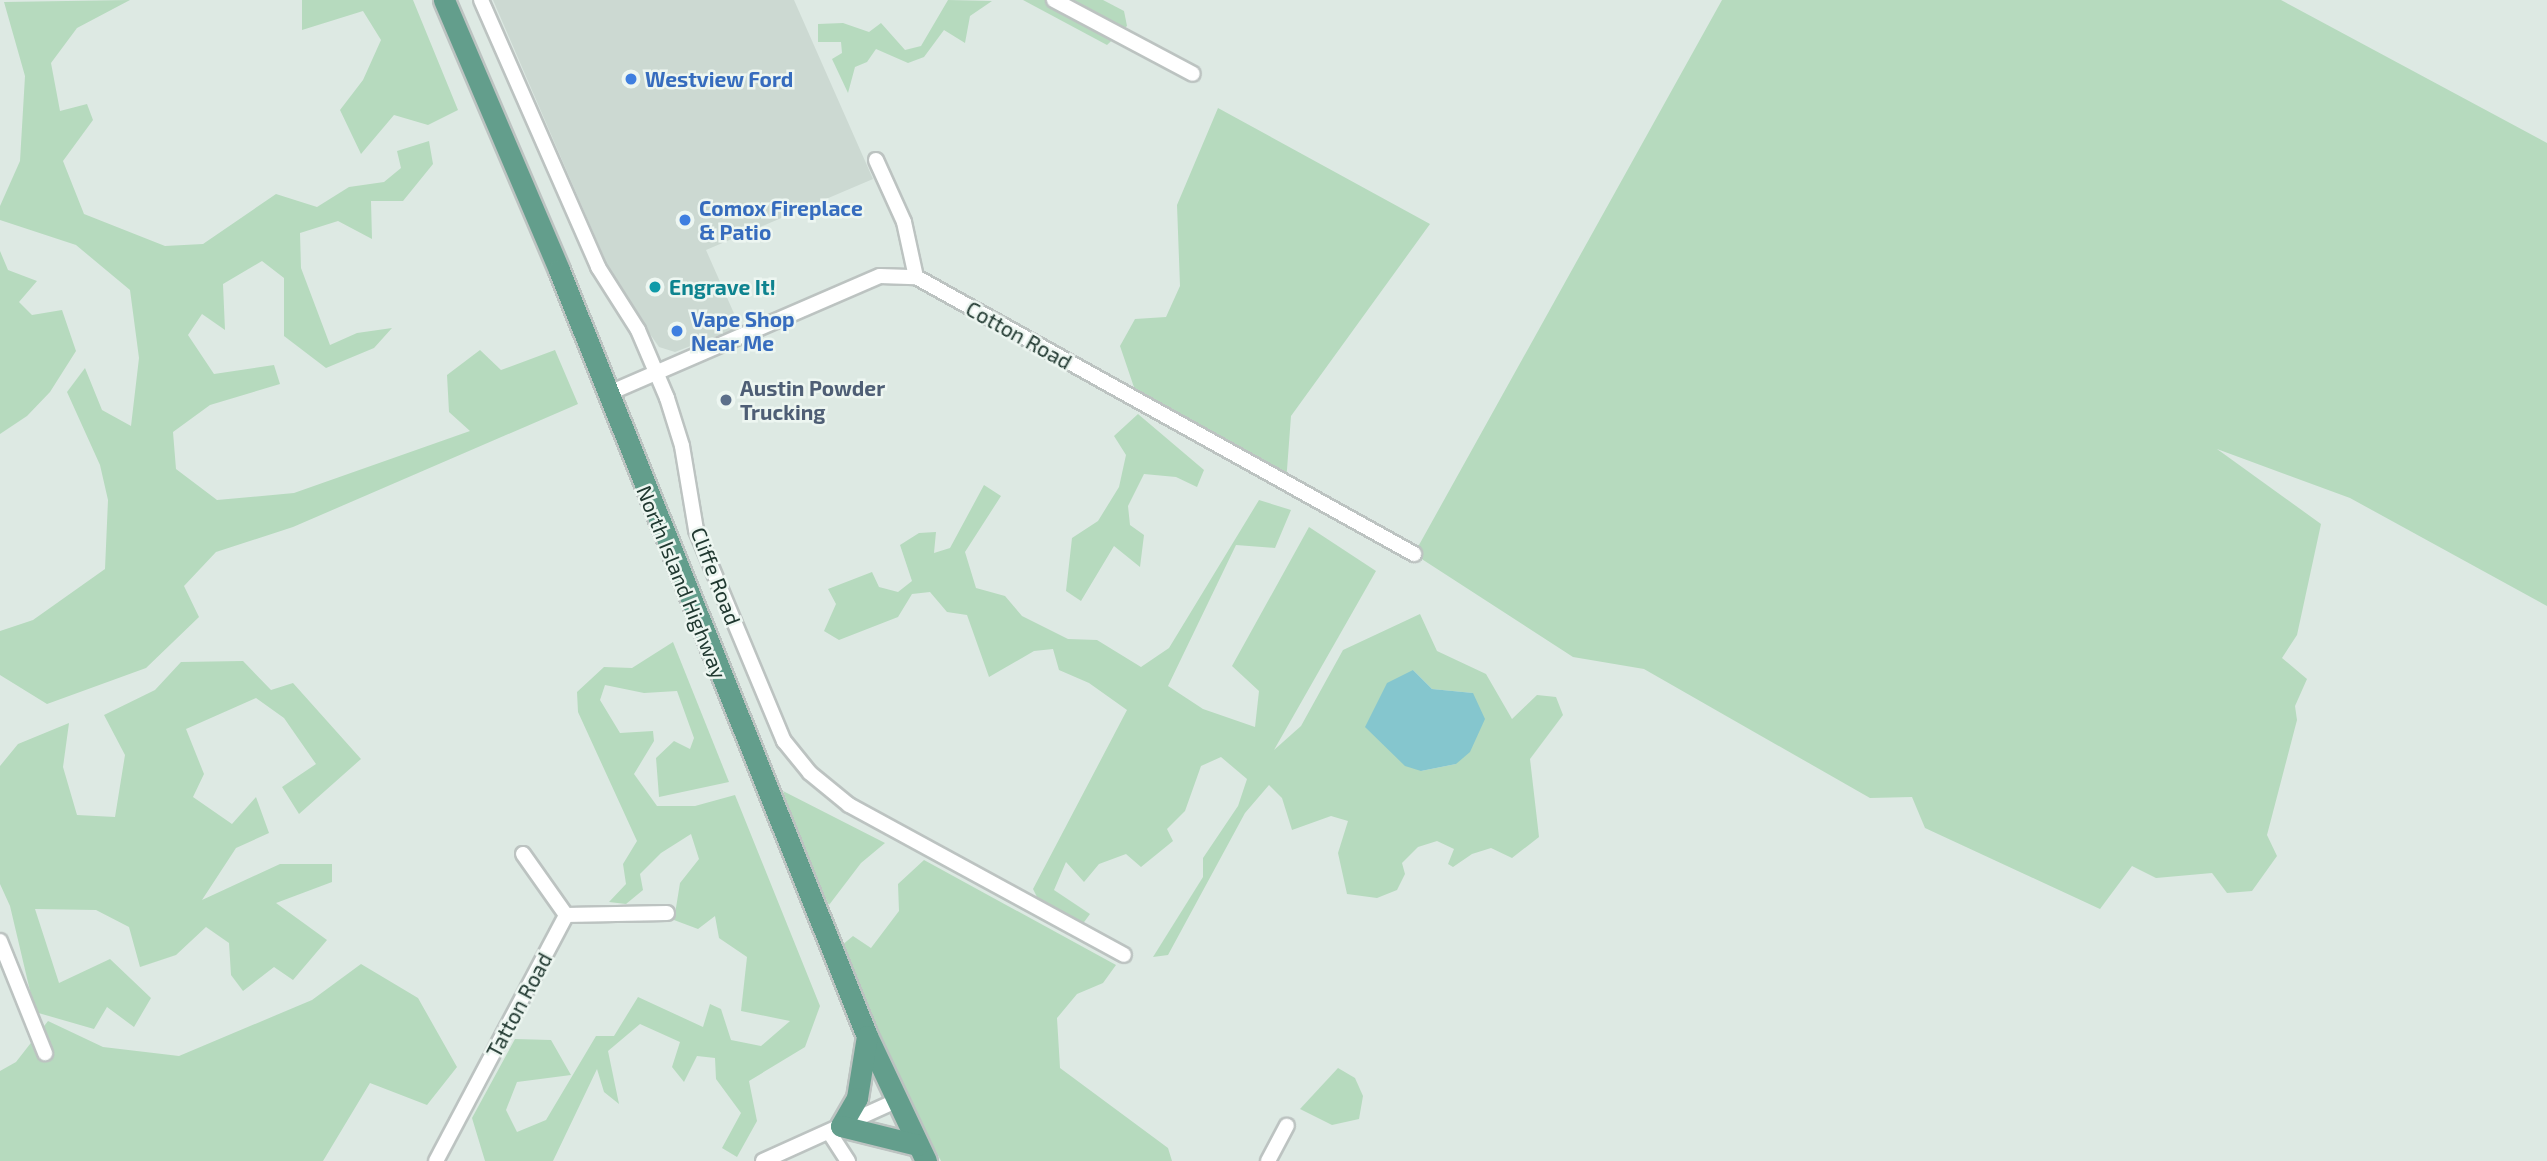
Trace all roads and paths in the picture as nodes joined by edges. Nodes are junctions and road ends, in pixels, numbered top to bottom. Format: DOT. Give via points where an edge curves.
graph roads {
  1 [pos="444,0"];
  2 [pos="481,0"];
  3 [pos="1054,0"];
  4 [pos="1193,74"];
  5 [pos="876,160"];
  6 [pos="916,277"];
  7 [pos="657,373"];
  8 [pos="607,394"];
  9 [pos="1414,554"];
  10 [pos="523,853"];
  11 [pos="667,913"];
  12 [pos="566,915"];
  13 [pos="0,941"];
  14 [pos="1124,955"];
  15 [pos="867,1036"];
  16 [pos="45,1053"];
  17 [pos="896,1101"];
  18 [pos="1287,1126"];
  19 [pos="835,1129"];
  20 [pos="922,1153"];
  21 [pos="436,1161"];
  22 [pos="763,1161"];
  23 [pos="848,1161"];
  24 [pos="1268,1161"];
  1 -- 8 [label="main road, North Island Highway"];
  2 -- 7 [label="street, Cliffe Road" via="598,267 638,330"];
  3 -- 4 [label="street"];
  5 -- 6 [label="street" via="904,222"];
  6 -- 7 [label="street, Cotton Road" via="880,276"];
  6 -- 9 [label="street, Cotton Road"];
  7 -- 8 [label="street, Cotton Road"];
  7 -- 14 [label="street, Cliffe Road" via="682,446 696,530 784,741 810,773 849,805"];
  8 -- 15 [label="main road, North Island Highway"];
  10 -- 12 [label="street"];
  11 -- 12 [label="street"];
  12 -- 21 [label="street, Tatton Road"];
  13 -- 16 [label="street"];
  15 -- 17 [label="main road, North Island Highway"];
  15 -- 19 [label="main road" via="857,1098"];
  17 -- 19 [label="street"];
  17 -- 20 [label="main road, North Island Highway"];
  18 -- 24 [label="street"];
  19 -- 20 [label="main road"];
  19 -- 22 [label="street"];
  19 -- 23 [label="street"];
}
